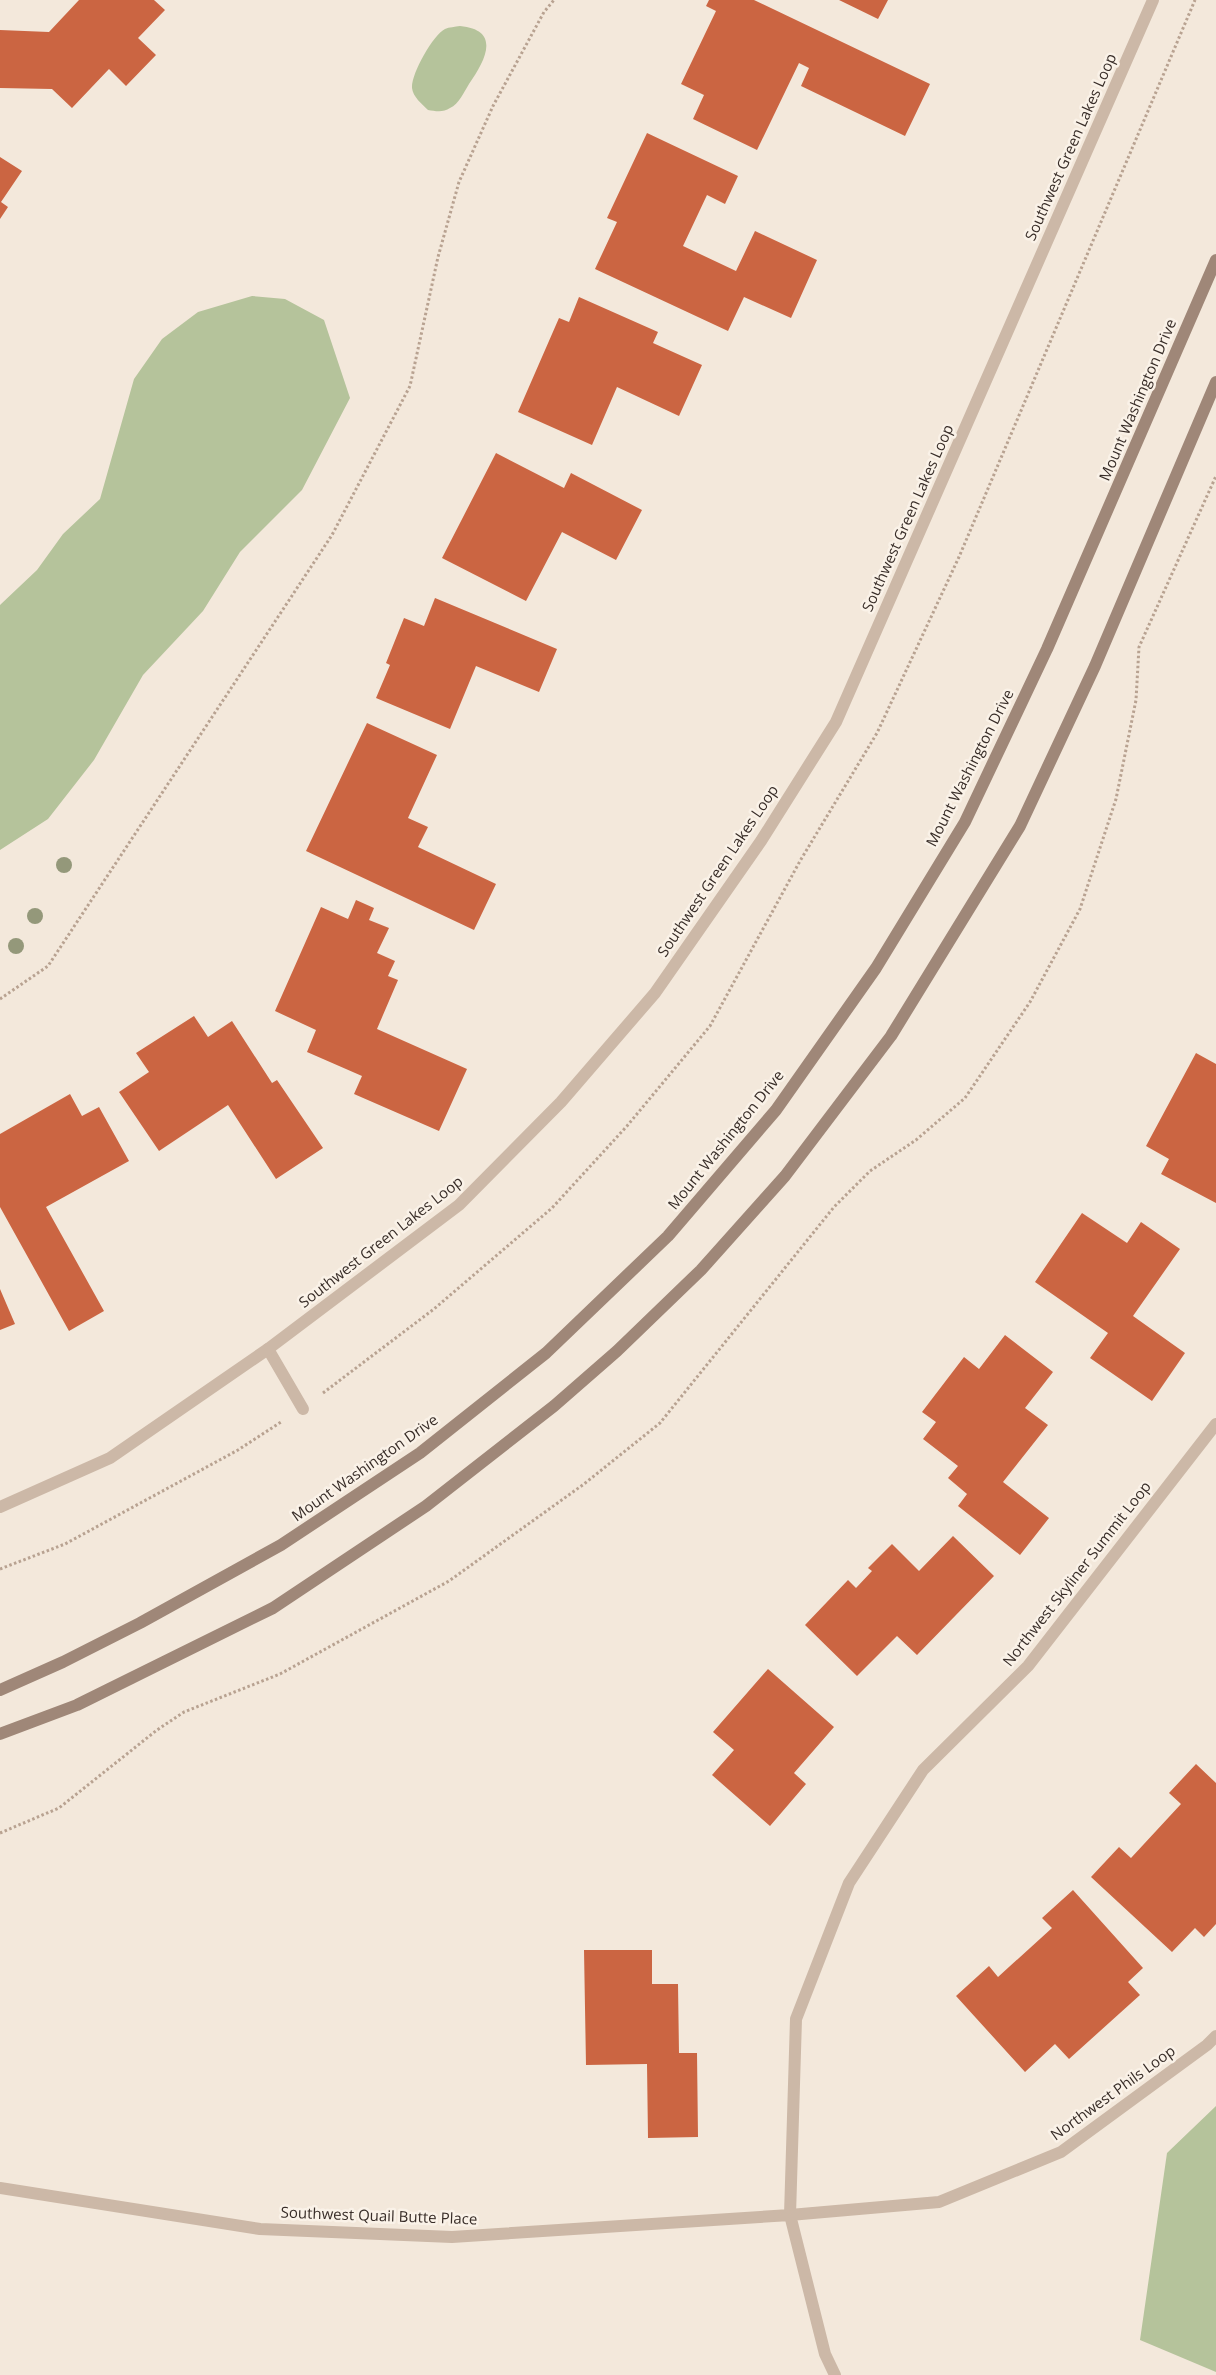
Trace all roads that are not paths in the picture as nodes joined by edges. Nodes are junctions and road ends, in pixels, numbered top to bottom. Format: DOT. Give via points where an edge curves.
graph roads {
  1 [pos="1153,0"];
  2 [pos="1215,264"];
  3 [pos="1216,382"];
  4 [pos="268,1349"];
  5 [pos="303,1409"];
  6 [pos="1216,1424"];
  7 [pos="0,1507"];
  8 [pos="0,1690"];
  9 [pos="0,1734"];
  10 [pos="1216,2036"];
  11 [pos="0,2188"];
  12 [pos="790,2215"];
  13 [pos="834,2375"];
  1 -- 4 [label="street, Southwest Green Lakes Loop" via="836,722 761,841 655,993 561,1102 459,1205"];
  2 -- 8 [label="main road, Mount Washington Drive" via="1047,650 964,822 876,968 770,1117 668,1236 546,1353 420,1453 281,1545 140,1623"];
  3 -- 9 [label="main road" via="1095,666 1020,826 891,1036 785,1176 701,1270 617,1351 547,1412 426,1506 273,1608 77,1705"];
  4 -- 5 [label="street"];
  4 -- 7 [label="street, Southwest Green Lakes Loop" via="110,1458"];
  6 -- 12 [label="street, Northwest Skyliner Summit Loop" via="1028,1666 923,1770 849,1883 796,2019"];
  10 -- 12 [label="street, Northwest Phils Loop" via="1061,2152 939,2202"];
  11 -- 12 [label="street, Southwest Quail Butte Place" via="260,2229 452,2237"];
  12 -- 13 [label="street, Northwest Skyliner Summit Loop"];
}
